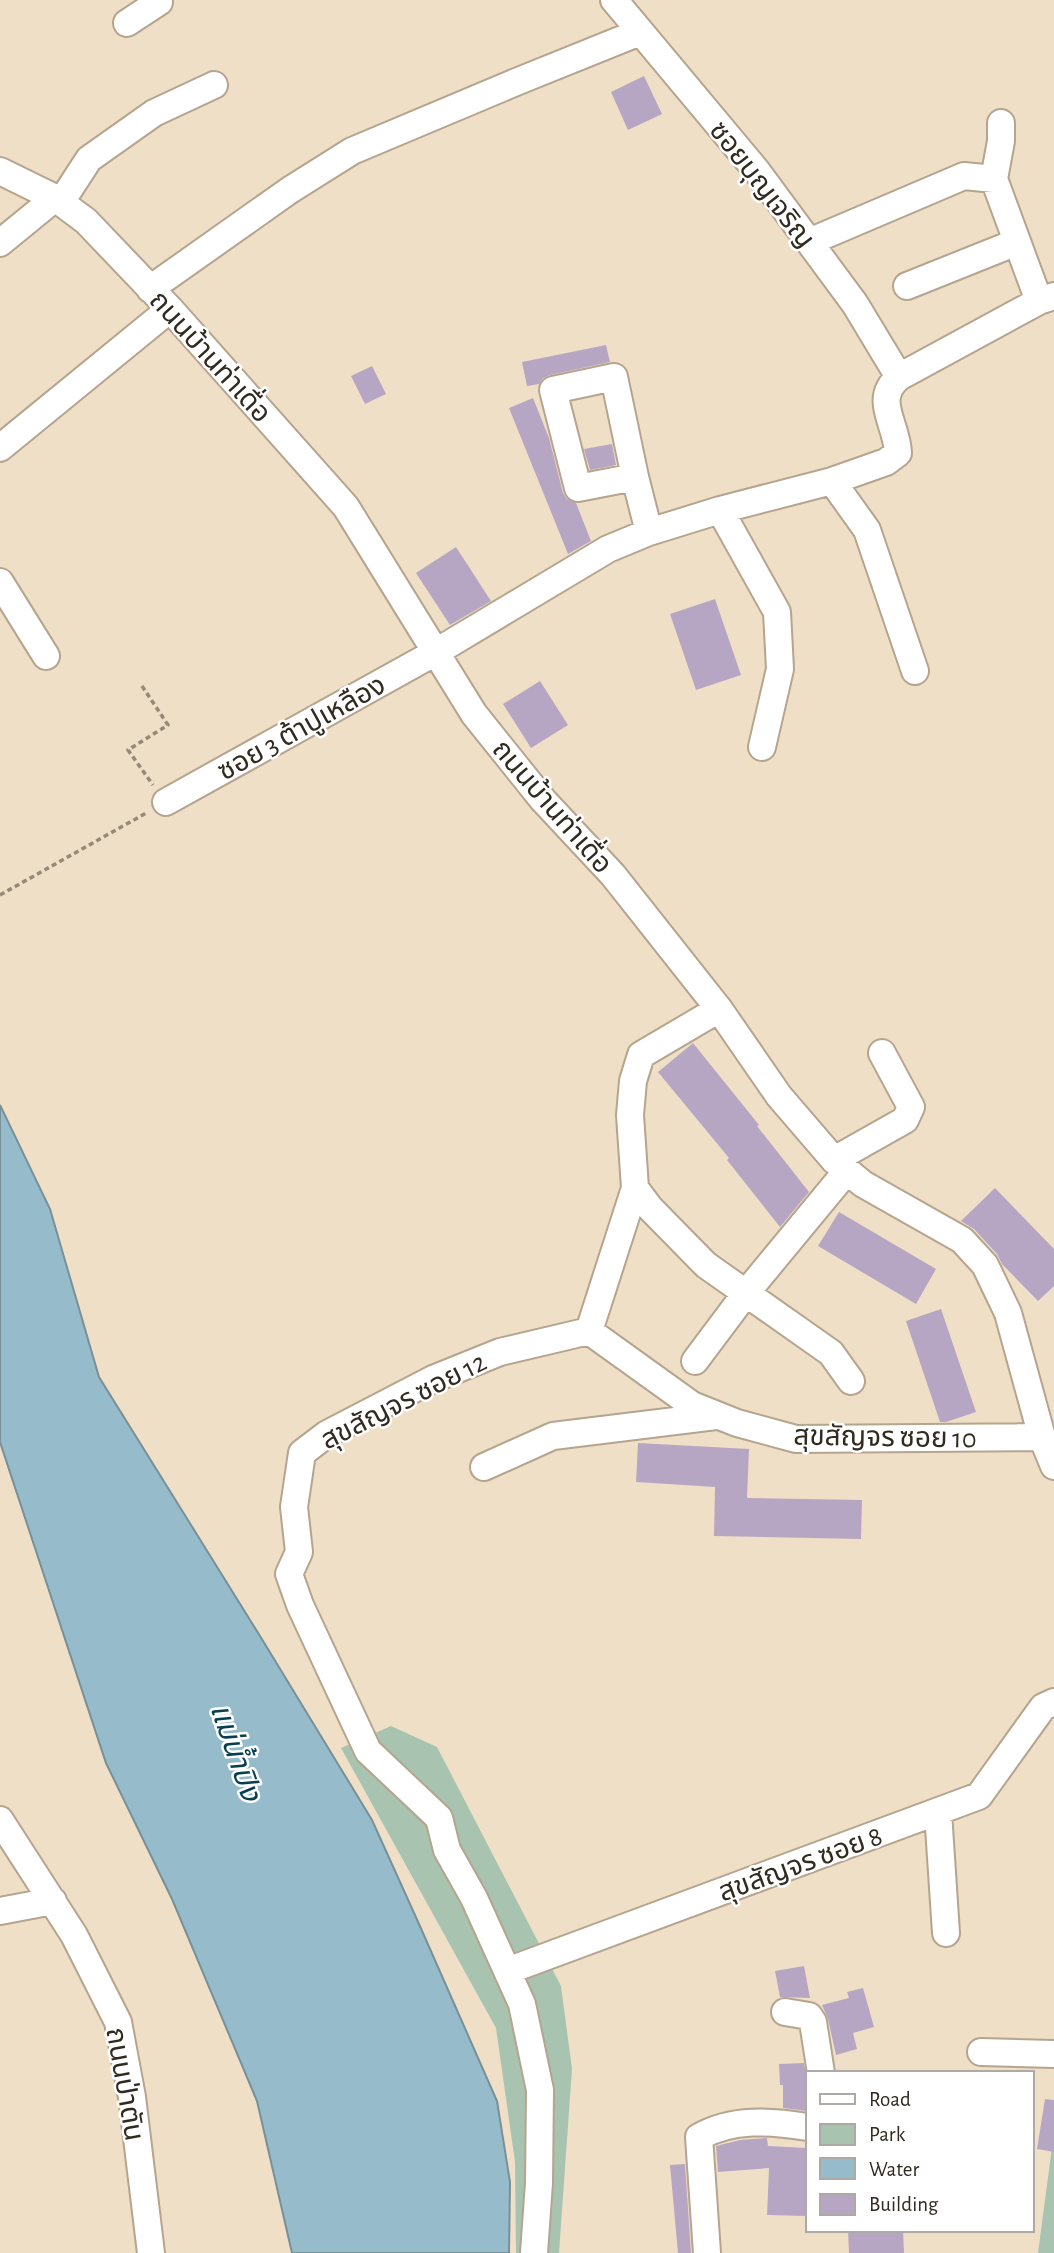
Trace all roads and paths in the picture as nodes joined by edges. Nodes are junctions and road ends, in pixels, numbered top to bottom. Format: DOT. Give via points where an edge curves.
graph roads {
  1 [pos="158,0"];
  2 [pos="614,0"];
  3 [pos="127,23"];
  4 [pos="640,32"];
  5 [pos="215,85"];
  6 [pos="1001,123"];
  7 [pos="0,171"];
  8 [pos="994,179"];
  9 [pos="58,200"];
  10 [pos="809,242"];
  11 [pos="1017,242"];
  12 [pos="0,243"];
  13 [pos="906,286"];
  14 [pos="150,289"];
  15 [pos="1046,298"];
  16 [pos="170,309"];
  17 [pos="900,377"];
  18 [pos="0,448"];
  19 [pos="635,477"];
  20 [pos="832,481"];
  21 [pos="720,510"];
  22 [pos="649,532"];
  23 [pos="0,582"];
  24 [pos="436,652"];
  25 [pos="46,656"];
  26 [pos="915,671"];
  27 [pos="142,686"];
  28 [pos="762,747"];
  29 [pos="166,802"];
  30 [pos="0,895"];
  31 [pos="719,1009"];
  32 [pos="882,1053"];
  33 [pos="840,1166"];
  34 [pos="635,1188"];
  35 [pos="746,1293"];
  36 [pos="589,1331"];
  37 [pos="695,1361"];
  38 [pos="851,1381"];
  39 [pos="718,1415"];
  40 [pos="1042,1437"];
  41 [pos="484,1466"];
  42 [pos="1054,1466"];
  43 [pos="1054,1702"];
  44 [pos="938,1812"];
  45 [pos="0,1820"];
  46 [pos="53,1901"];
  47 [pos="0,1910"];
  48 [pos="946,1933"];
  49 [pos="507,1971"];
  50 [pos="785,2012"];
  51 [pos="981,2052"];
  52 [pos="1054,2054"];
  53 [pos="821,2071"];
  54 [pos="806,2127"];
  55 [pos="151,2253"];
  56 [pos="534,2253"];
  57 [pos="707,2253"];
  1 -- 3 [label="street"];
  2 -- 4 [label="street, ซอยบุญเจริญ"];
  4 -- 10 [label="street, ซอยบุญเจริญ" via="756,170"];
  4 -- 14 [label="street" via="352,151"];
  5 -- 9 [label="street" via="154,113 89,159"];
  6 -- 8 [label="street"];
  7 -- 9 [label="street, ถนนบ้านท่าเดื่อ"];
  8 -- 10 [label="street" via="964,176"];
  8 -- 11 [label="street"];
  9 -- 12 [label="street"];
  9 -- 14 [label="street, ถนนบ้านท่าเดื่อ" via="86,221"];
  10 -- 17 [label="street, ซอยบุญเจริญ"];
  11 -- 13 [label="street"];
  11 -- 15 [label="street"];
  14 -- 16 [label="street, ถนนบ้านท่าเดื่อ"];
  15 -- 17 [label="street"];
  16 -- 18 [label="street"];
  16 -- 24 [label="street, ถนนบ้านท่าเดื่อ" via="346,507"];
  17 -- 20 [label="street, ซอย 3 ต้าปูเหลือง" via="889,386 885,399 898,453"];
  19 -- 22 [label="street"];
  20 -- 21 [label="street, ซอย 3 ต้าปูเหลือง"];
  20 -- 26 [label="street" via="867,530"];
  21 -- 22 [label="street, ซอย 3 ต้าปูเหลือง"];
  21 -- 28 [label="street" via="777,612 780,669"];
  22 -- 24 [label="street, ซอย 3 ต้าปูเหลือง" via="608,549"];
  23 -- 25 [label="street"];
  24 -- 29 [label="street, ซอย 3 ต้าปูเหลือง"];
  24 -- 31 [label="street, ถนนบ้านท่าเดื่อ" via="483,725 543,800 613,875"];
  27 -- 29 [label="path" via="168,725 128,750"];
  29 -- 30 [label="path"];
  31 -- 33 [label="street, ถนนบ้านท่าเดื่อ" via="779,1096"];
  31 -- 34 [label="street" via="641,1055 630,1115"];
  32 -- 33 [label="street" via="911,1107 905,1121"];
  33 -- 35 [label="street"];
  33 -- 40 [label="street, ถนนบ้านท่าเดื่อ" via="962,1240 985,1265 1008,1313"];
  34 -- 35 [label="street" via="706,1265"];
  34 -- 36 [label="street"];
  35 -- 37 [label="street"];
  35 -- 38 [label="street" via="831,1353"];
  36 -- 39 [label="street, สุขสัญจร ซอย 10" via="692,1405"];
  36 -- 49 [label="street, สุขสัญจร ซอย 12" via="500,1352 433,1379 327,1434 302,1453 294,1507 299,1552 289,1574 300,1605 368,1751 439,1818 447,1850"];
  39 -- 40 [label="street, สุขสัญจร ซอย 10" via="796,1439"];
  39 -- 41 [label="street" via="553,1436"];
  40 -- 42 [label="street, ถนนบ้านท่าเดื่อ"];
  43 -- 44 [label="street, สุขสัญจร ซอย 8" via="1042,1707 979,1797"];
  44 -- 48 [label="street"];
  44 -- 49 [label="street, สุขสัญจร ซอย 8"];
  45 -- 46 [label="street, ถนนป่าตัน"];
  46 -- 47 [label="street"];
  46 -- 55 [label="street, ถนนป่าตัน" via="118,2022"];
  49 -- 56 [label="street" via="522,2004 540,2090"];
  50 -- 53 [label="street" via="809,2016 813,2022"];
  51 -- 52 [label="street"];
  54 -- 57 [label="street" via="730,2124 699,2137"];
}
